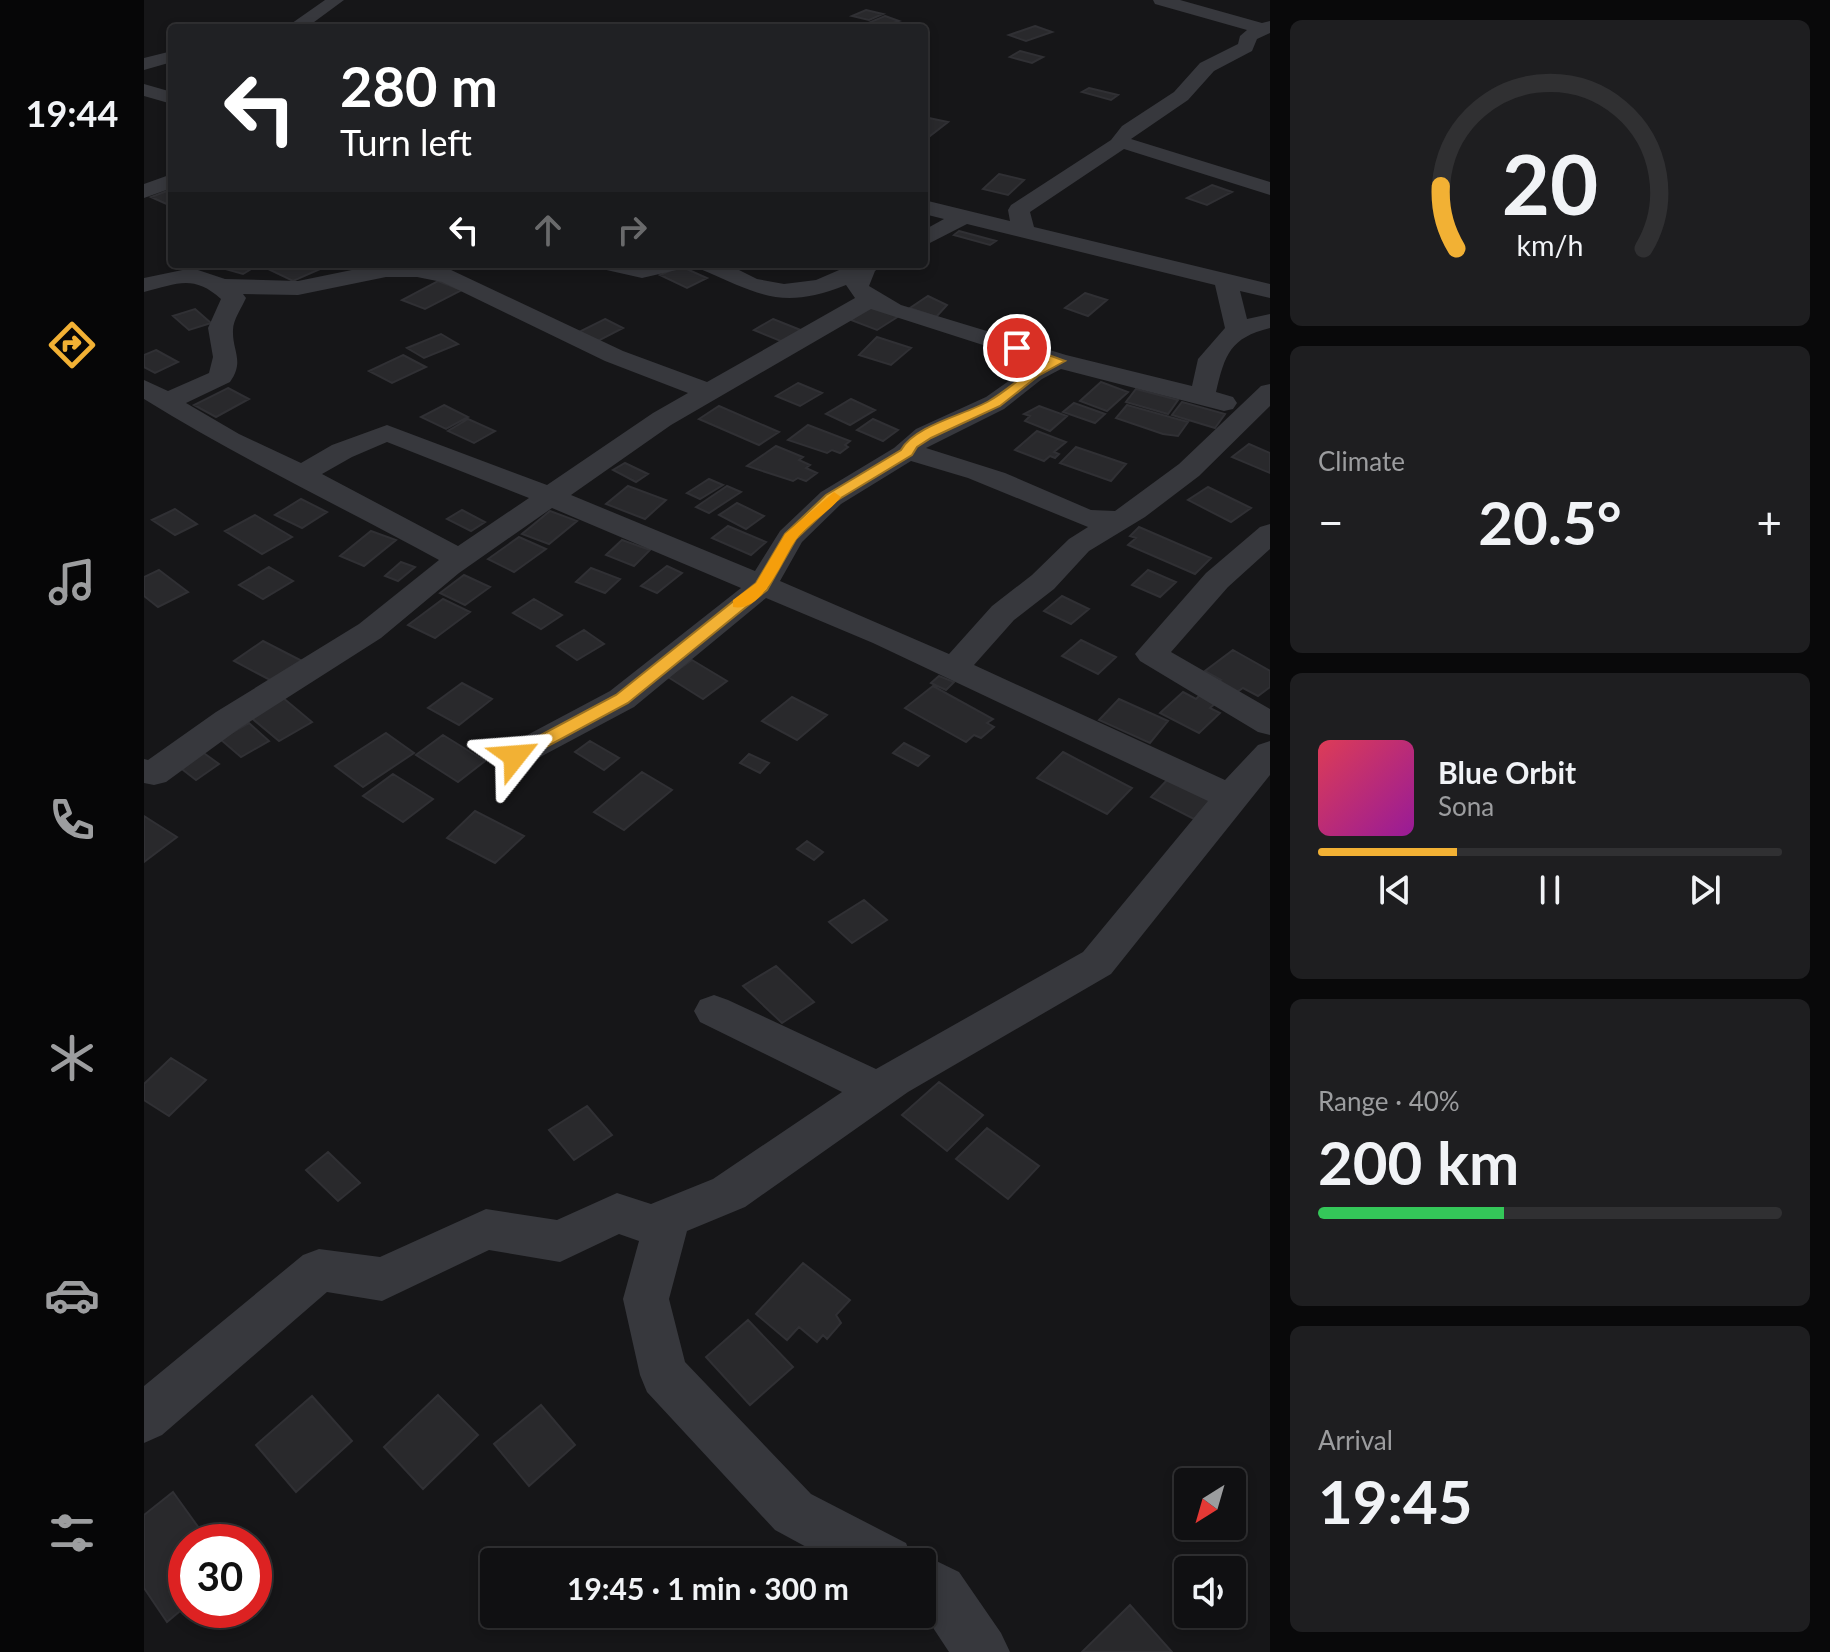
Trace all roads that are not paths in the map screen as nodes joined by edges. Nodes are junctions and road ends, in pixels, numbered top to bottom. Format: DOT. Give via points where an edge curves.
graph roads {
  1 [pos="336,0"];
  2 [pos="1172,1"];
  3 [pos="300,24"];
  4 [pos="1267,27"];
  5 [pos="168,57"];
  6 [pos="144,64"];
  7 [pos="144,90"];
  8 [pos="168,97"];
  9 [pos="1121,142"];
  10 [pos="168,182"];
  11 [pos="1270,189"];
  12 [pos="144,192"];
  13 [pos="928,208"];
  14 [pos="965,216"];
  15 [pos="1023,229"];
  16 [pos="928,237"];
  17 [pos="198,268"];
  18 [pos="628,268"];
  19 [pos="655,268"];
  20 [pos="717,268"];
  21 [pos="864,268"];
  22 [pos="867,268"];
  23 [pos="1226,279"];
  24 [pos="144,285"];
  25 [pos="222,286"];
  26 [pos="1270,291"];
  27 [pos="870,299"];
  28 [pos="1270,321"];
  29 [pos="1237,329"];
  30 [pos="1058,361"];
  31 [pos="708,392"];
  32 [pos="1270,392"];
  33 [pos="155,395"];
  34 [pos="1202,396"];
  35 [pos="1249,411"];
  36 [pos="907,452"];
  37 [pos="302,474"];
  38 [pos="551,497"];
  39 [pos="1121,519"];
  40 [pos="1270,533"];
  41 [pos="460,559"];
  42 [pos="762,586"];
  43 [pos="955,667"];
  44 [pos="1270,724"];
  45 [pos="1270,753"];
  46 [pos="515,756"];
  47 [pos="144,771"];
  48 [pos="1230,797"];
  49 [pos="714,1011"];
  50 [pos="879,1090"];
  51 [pos="668,1219"];
  52 [pos="144,1418"];
  53 [pos="861,1548"];
  54 [pos="936,1589"];
  55 [pos="982,1652"];
  1 -- 3 [label="street"];
  2 -- 4 [label="street"];
  4 -- 9 [label="street" via="1249,36 1246,47 1207,67 1181,96 1129,130"];
  5 -- 6 [label="street"];
  7 -- 8 [label="street"];
  9 -- 11 [label="street"];
  9 -- 15 [label="street" via="1019,210"];
  10 -- 12 [label="street"];
  13 -- 14 [label="street"];
  14 -- 15 [label="street"];
  14 -- 16 [label="street"];
  15 -- 23 [label="street"];
  17 -- 24 [label="street"];
  17 -- 25 [label="street"];
  18 -- 19 [label="street"];
  20 -- 21 [label="street" via="755,286 806,292"];
  22 -- 27 [label="street" via="857,287"];
  23 -- 26 [label="street"];
  23 -- 29 [label="street"];
  25 -- 31 [label="street" via="298,288 386,270 449,276 614,356"];
  25 -- 33 [label="street" via="234,298 220,328 226,357 221,377"];
  27 -- 30 [label="street"];
  27 -- 31 [label="street"];
  28 -- 29 [label="street"];
  29 -- 34 [label="street" via="1211,359"];
  30 -- 34 [label="street"];
  30 -- 36 [label="street" via="995,403 911,444"];
  31 -- 38 [label="street"];
  32 -- 35 [label="street"];
  33 -- 37 [label="street" via="229,440"];
  34 -- 35 [label="street"];
  35 -- 39 [label="street" via="1189,470"];
  36 -- 39 [label="street" via="963,466 1080,518"];
  36 -- 42 [label="street" via="831,498 790,537"];
  37 -- 38 [label="street" via="387,433"];
  37 -- 41 [label="street"];
  38 -- 41 [label="street"];
  38 -- 42 [label="street"];
  39 -- 43 [label="street" via="1079,545 1003,613"];
  40 -- 44 [label="street" via="1217,580 1151,654"];
  41 -- 47 [label="street" via="370,631 154,773"];
  42 -- 43 [label="street"];
  42 -- 46 [label="street" via="622,699"];
  43 -- 48 [label="street"];
  45 -- 48 [label="street"];
  48 -- 50 [label="street" via="1097,963"];
  49 -- 50 [label="street"];
  50 -- 51 [label="street" via="729,1193"];
  51 -- 52 [label="street" via="652,1225 617,1213 560,1241 486,1229 382,1279 319,1270"];
  51 -- 53 [label="street" via="646,1299 664,1375 793,1512"];
  54 -- 55 [label="street"];
}
